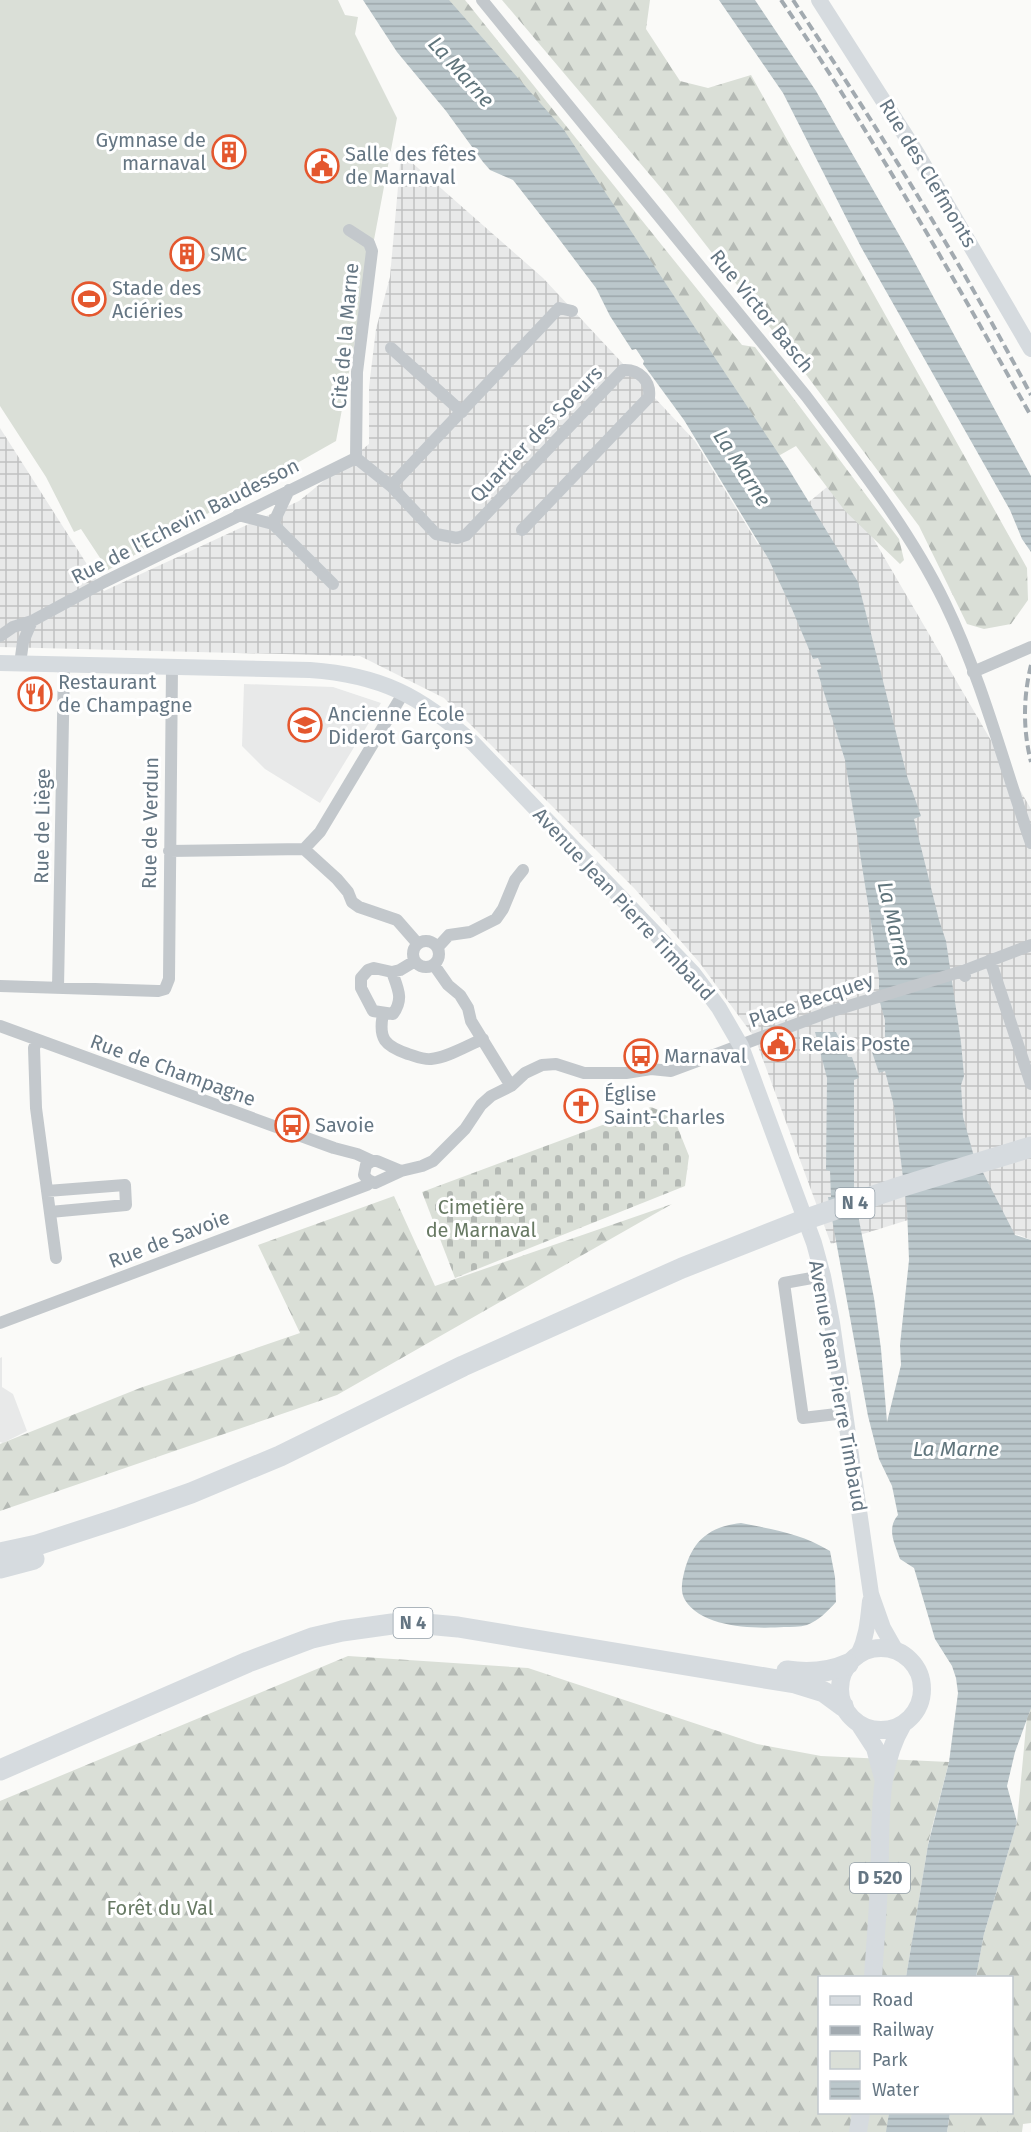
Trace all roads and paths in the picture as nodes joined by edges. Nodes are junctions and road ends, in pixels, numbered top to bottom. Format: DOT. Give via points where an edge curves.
graph roads {
  1 [pos="482,0"];
  2 [pos="819,0"];
  3 [pos="349,230"];
  4 [pos="572,311"];
  5 [pos="391,348"];
  6 [pos="1031,349"];
  7 [pos="462,412"];
  8 [pos="356,458"];
  9 [pos="391,486"];
  10 [pos="289,490"];
  11 [pos="238,515"];
  12 [pos="273,524"];
  13 [pos="522,530"];
  14 [pos="333,584"];
  15 [pos="32,621"];
  16 [pos="0,636"];
  17 [pos="1031,647"];
  18 [pos="0,663"];
  19 [pos="20,664"];
  20 [pos="64,665"];
  21 [pos="172,667"];
  22 [pos="973,672"];
  23 [pos="404,692"];
  24 [pos="1031,843"];
  25 [pos="304,849"];
  26 [pos="169,850"];
  27 [pos="523,870"];
  28 [pos="418,944"];
  29 [pos="1031,945"];
  30 [pos="438,946"];
  31 [pos="990,960"];
  32 [pos="415,961"];
  33 [pos="434,965"];
  34 [pos="392,972"];
  35 [pos="0,986"];
  36 [pos="58,988"];
  37 [pos="383,1014"];
  38 [pos="0,1026"];
  39 [pos="37,1040"];
  40 [pos="483,1040"];
  41 [pos="741,1046"];
  42 [pos="1031,1084"];
  43 [pos="511,1086"];
  44 [pos="1031,1147"];
  45 [pos="372,1172"];
  46 [pos="47,1191"];
  47 [pos="50,1212"];
  48 [pos="56,1258"];
  49 [pos="823,1276"];
  50 [pos="0,1323"];
  51 [pos="845,1413"];
  52 [pos="125,1523"];
  53 [pos="0,1546"];
  54 [pos="0,1553"];
  55 [pos="0,1561"];
  56 [pos="0,1568"];
  57 [pos="871,1594"];
  58 [pos="896,1651"];
  59 [pos="853,1660"];
  60 [pos="843,1706"];
  61 [pos="903,1724"];
  62 [pos="860,1725"];
  63 [pos="0,1758"];
  64 [pos="0,1770"];
  65 [pos="883,1778"];
  66 [pos="873,1976"];
  67 [pos="861,2114"];
  68 [pos="858,2132"];
  1 -- 22 [label="street, Rue Victor Basch" via="847,450 935,584"];
  2 -- 6 [label="main road, Rue des Clefmonts" via="916,152"];
  3 -- 8 [label="street, Cité de la Marne" via="364,238 372,251 357,372"];
  4 -- 7 [label="street" via="559,308"];
  5 -- 7 [label="street"];
  7 -- 9 [label="street"];
  8 -- 9 [label="street, Quartier des Soeurs"];
  8 -- 10 [label="street, Rue de l'Echevin Baudesson"];
  9 -- 13 [label="street, Quartier des Soeurs" via="436,534 457,538 466,535 623,370 631,369 640,375 650,389 649,397"];
  10 -- 11 [label="street, Rue de l'Echevin Baudesson"];
  10 -- 12 [label="street"];
  11 -- 12 [label="street"];
  11 -- 15 [label="street, Rue de l'Echevin Baudesson"];
  12 -- 14 [label="street"];
  15 -- 16 [label="street, Rue de l'Echevin Baudesson"];
  15 -- 19 [label="street" via="23,642"];
  17 -- 22 [label="street"];
  18 -- 19 [label="main road, Avenue Jean Pierre Timbaud"];
  19 -- 20 [label="main road, Avenue Jean Pierre Timbaud"];
  20 -- 21 [label="main road, Avenue Jean Pierre Timbaud"];
  20 -- 36 [label="street, Rue de Liège"];
  21 -- 23 [label="main road, Avenue Jean Pierre Timbaud" via="335,672"];
  21 -- 26 [label="street, Rue de Verdun"];
  22 -- 24 [label="street"];
  23 -- 25 [label="street" via="320,832"];
  23 -- 41 [label="main road, Avenue Jean Pierre Timbaud" via="438,713 473,743 655,932 707,991"];
  25 -- 26 [label="street"];
  25 -- 28 [label="street" via="337,879 352,902 397,920"];
  26 -- 36 [label="street, Rue de Verdun" via="169,979 165,989"];
  27 -- 30 [label="street" via="496,919 470,932 449,935"];
  28 -- 30 [label="street" via="430,941"];
  28 -- 32 [label="street" via="413,954"];
  29 -- 31 [label="street, Place Becquey"];
  30 -- 33 [label="street" via="439,959"];
  31 -- 41 [label="street, Place Becquey" via="964,973 829,1012"];
  31 -- 42 [label="street"];
  32 -- 33 [label="street" via="426,968"];
  32 -- 34 [label="street"];
  33 -- 40 [label="street" via="460,995"];
  34 -- 37 [label="street" via="399,1006 393,1014"];
  34 -- 37 [label="street" via="374,968 361,978 367,1002 373,1011"];
  35 -- 36 [label="street"];
  37 -- 40 [label="street" via="383,1039 392,1048 428,1060"];
  38 -- 39 [label="street, Rue de Champagne"];
  39 -- 45 [label="street, Rue de Champagne" via="334,1148"];
  39 -- 46 [label="street" via="36,1108"];
  40 -- 43 [label="street"];
  41 -- 43 [label="street, Rue de Savoie" via="671,1071 584,1073 555,1064 542,1065"];
  41 -- 49 [label="main road, Avenue Jean Pierre Timbaud" via="804,1213"];
  43 -- 45 [label="street, Rue de Savoie" via="481,1105 465,1129 434,1161 401,1171"];
  44 -- 52 [label="highway, N 4" via="801,1221 682,1268 529,1338 468,1374 317,1449 205,1498"];
  45 -- 50 [label="street, Rue de Savoie" via="360,1177 351,1191"];
  46 -- 47 [label="street"];
  46 -- 47 [label="street" via="125,1185 126,1205"];
  47 -- 48 [label="street"];
  49 -- 51 [label="main road, Avenue Jean Pierre Timbaud"];
  49 -- 51 [label="street" via="784,1283 803,1418"];
  51 -- 57 [label="main road, Avenue Jean Pierre Timbaud"];
  52 -- 53 [label="highway, N 4"];
  52 -- 54 [label="highway, N 4"];
  52 -- 55 [label="highway, N 4" via="80,1543"];
  52 -- 56 [label="highway, N 4" via="64,1550"];
  57 -- 58 [label="main road"];
  57 -- 59 [label="main road" via="864,1642"];
  58 -- 59 [label="main road" via="877,1648"];
  58 -- 61 [label="main road" via="912,1663 921,1680 920,1700"];
  59 -- 60 [label="main road" via="841,1680"];
  59 -- 63 [label="highway, N 4" via="834,1671 759,1669 459,1618 391,1615 337,1622 298,1634"];
  60 -- 62 [label="main road"];
  60 -- 64 [label="highway, N 4" via="824,1692 795,1683 458,1627 382,1625 342,1631 280,1649"];
  61 -- 62 [label="main road" via="887,1730"];
  61 -- 65 [label="main road, D 520" via="891,1747"];
  62 -- 65 [label="main road, D 520" via="874,1748"];
  65 -- 66 [label="main road, D 520"];
  67 -- 68 [label="main road"];
}
